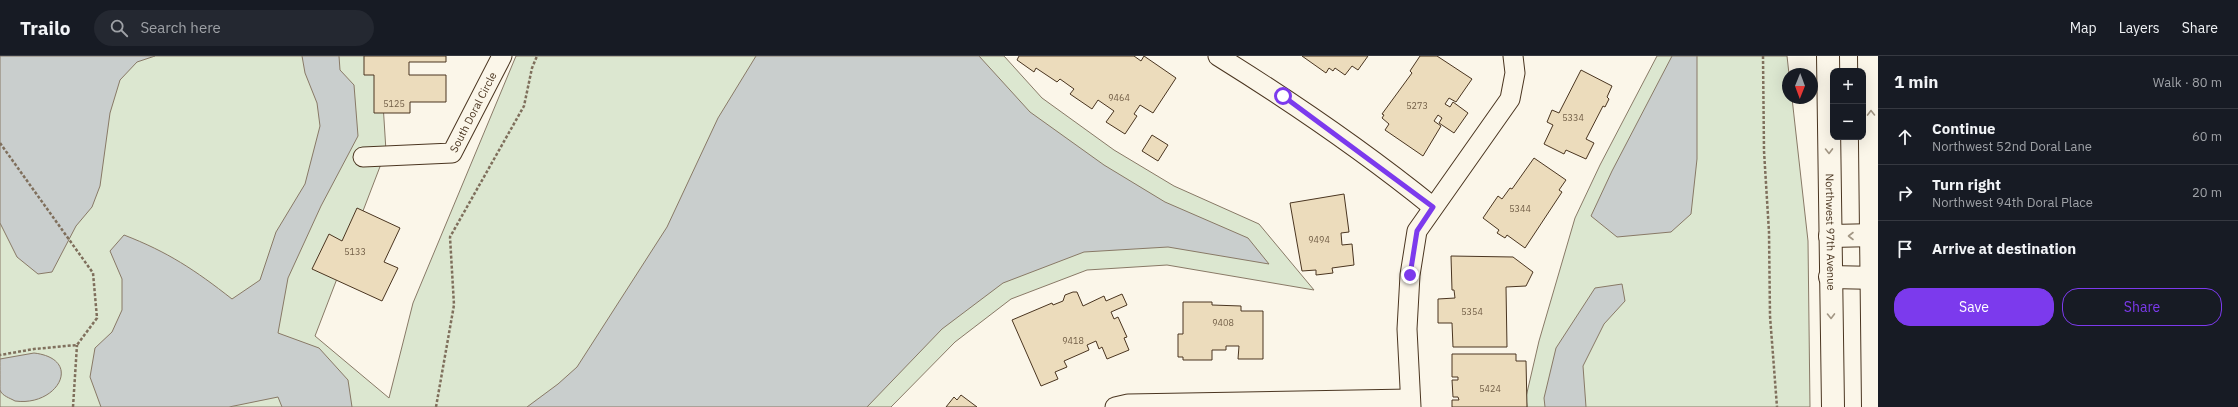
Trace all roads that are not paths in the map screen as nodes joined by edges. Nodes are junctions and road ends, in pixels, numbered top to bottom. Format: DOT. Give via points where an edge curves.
graph roads {
  1 [pos="502,56"];
  2 [pos="1218,56"];
  3 [pos="1513,56"];
  4 [pos="1828,56"];
  5 [pos="1869,56"];
  6 [pos="363,157"];
  7 [pos="1433,207"];
  8 [pos="1830,236"];
  9 [pos="1875,236"];
  10 [pos="1830,277"];
  11 [pos="1875,278"];
  12 [pos="1410,403"];
  13 [pos="1115,407"];
  14 [pos="1833,407"];
  15 [pos="1873,407"];
  1 -- 6 [label="street, South Doral Circle" via="452,153"];
  2 -- 7 [label="street" via="1283,96"];
  3 -- 7 [label="street" via="1515,73 1510,99"];
  4 -- 8 [label="street, Northwest 97th Avenue, one-way"];
  9 -- 5 [label="street, one-way"];
  7 -- 12 [label="street" via="1417,231 1410,275 1407,329"];
  9 -- 8 [label="street, one-way"];
  8 -- 10 [label="street, Northwest 97th Avenue"];
  9 -- 11 [label="street"];
  10 -- 11 [label="street"];
  10 -- 14 [label="street, Northwest 97th Avenue, one-way"];
  11 -- 15 [label="street"];
  12 -- 13 [label="street" via="1128,404"];
}
